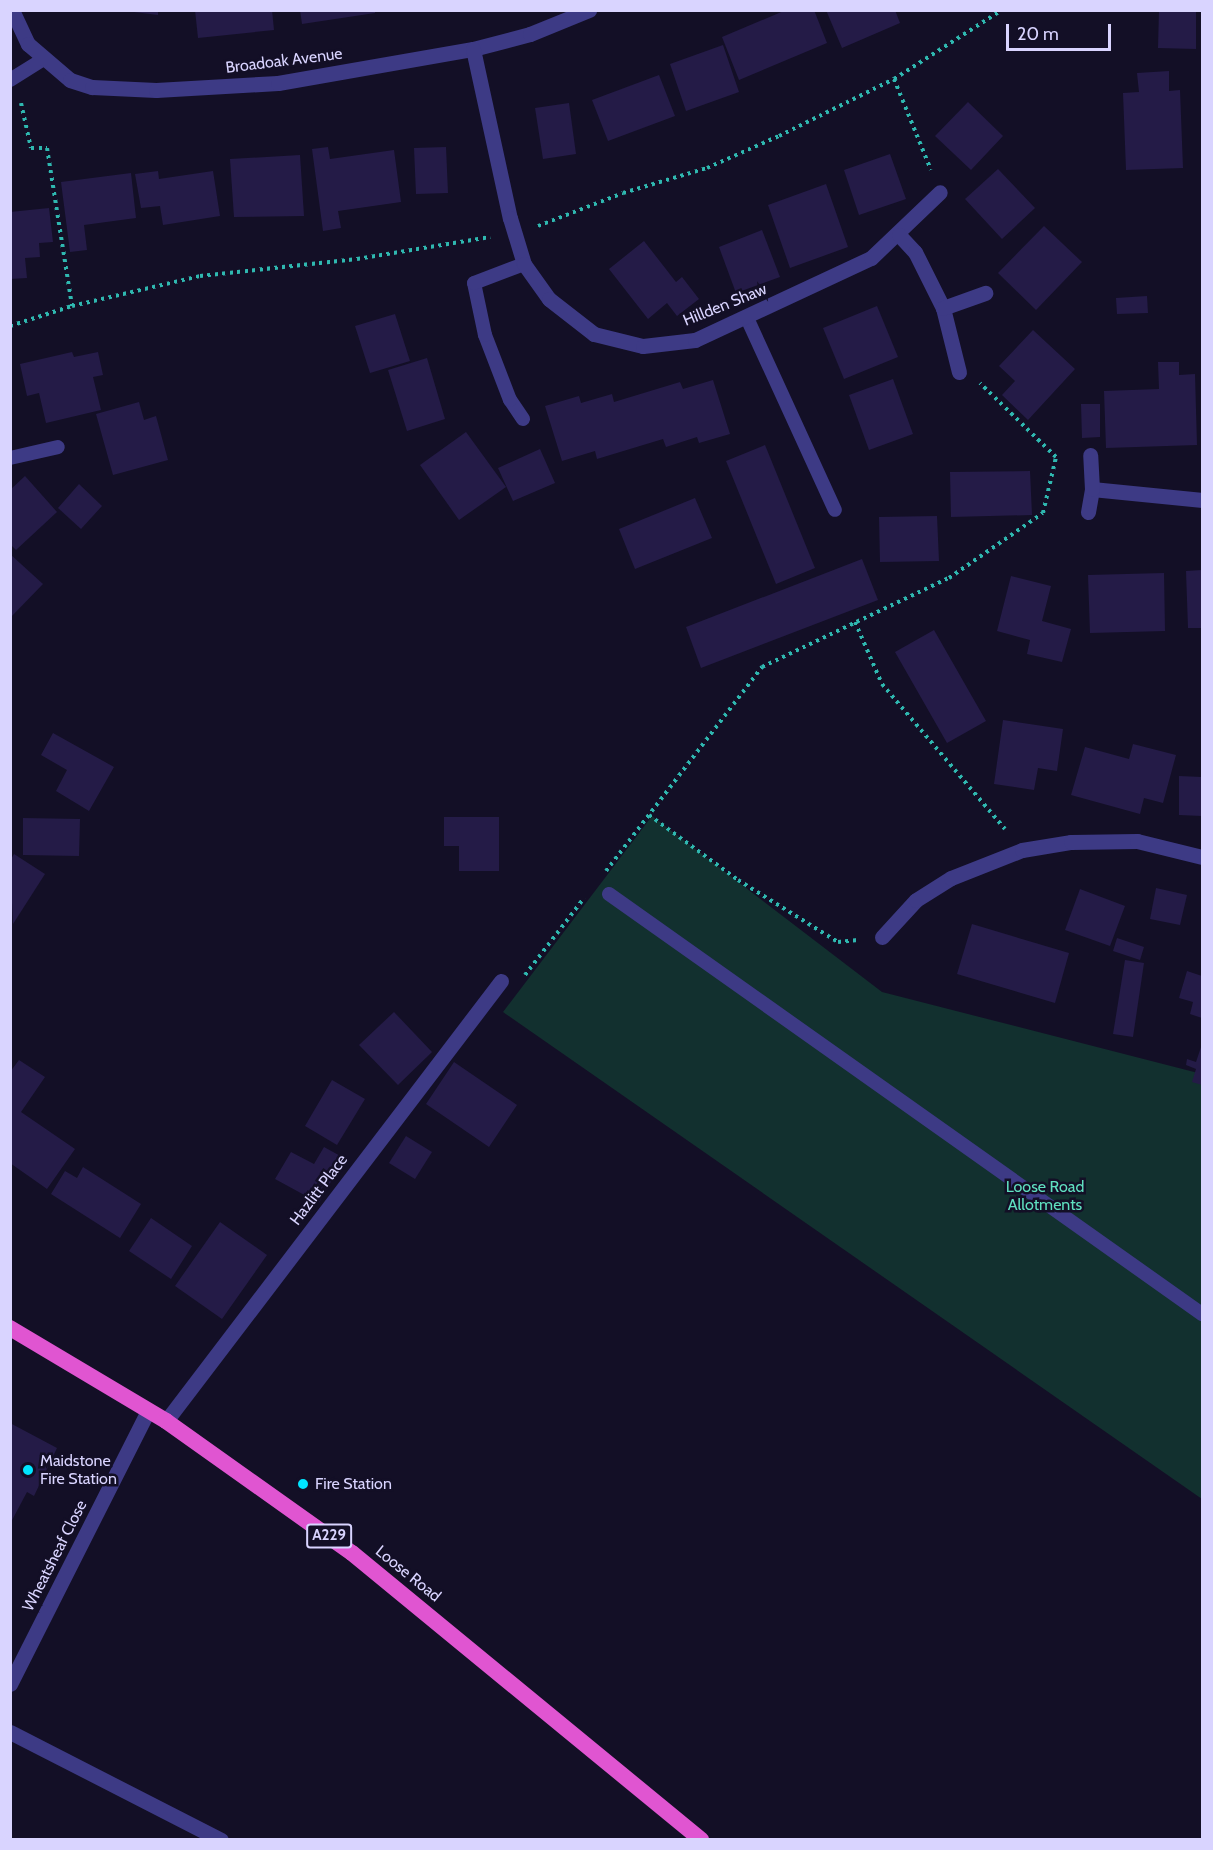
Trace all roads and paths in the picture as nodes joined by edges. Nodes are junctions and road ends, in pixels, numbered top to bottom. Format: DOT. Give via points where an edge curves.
graph roads {
  1 [pos="12,10"];
  2 [pos="589,10"];
  3 [pos="1002,10"];
  4 [pos="473,49"];
  5 [pos="42,60"];
  6 [pos="894,78"];
  7 [pos="13,79"];
  8 [pos="940,192"];
  9 [pos="515,233"];
  10 [pos="899,235"];
  11 [pos="524,264"];
  12 [pos="985,294"];
  13 [pos="72,306"];
  14 [pos="943,308"];
  15 [pos="747,318"];
  16 [pos="10,326"];
  17 [pos="959,372"];
  18 [pos="523,419"];
  19 [pos="58,447"];
  20 [pos="1090,455"];
  21 [pos="10,458"];
  22 [pos="1092,489"];
  23 [pos="1203,500"];
  24 [pos="835,510"];
  25 [pos="1088,512"];
  26 [pos="855,622"];
  27 [pos="649,815"];
  28 [pos="1022,850"];
  29 [pos="1203,857"];
  30 [pos="598,880"];
  31 [pos="591,890"];
  32 [pos="609,894"];
  33 [pos="882,937"];
  34 [pos="501,981"];
  35 [pos="1203,1314"];
  36 [pos="10,1328"];
  37 [pos="148,1411"];
  38 [pos="166,1420"];
  39 [pos="10,1684"];
  40 [pos="10,1732"];
  41 [pos="221,1839"];
  42 [pos="701,1839"];
  1 -- 5 [label="street, Broadoak Avenue" via="28,44"];
  2 -- 4 [label="street, Broadoak Avenue" via="530,34"];
  3 -- 6 [label="path"];
  4 -- 5 [label="street, Broadoak Avenue" via="278,83 156,90 92,87 70,80"];
  4 -- 9 [label="street, Hillden Shaw"];
  5 -- 7 [label="lane"];
  6 -- 8 [label="path"];
  6 -- 9 [label="path" via="707,168 623,193"];
  7 -- 13 [label="path" via="31,148 47,148"];
  8 -- 10 [label="street, Hillden Shaw"];
  9 -- 11 [label="street, Hillden Shaw"];
  9 -- 13 [label="path" via="357,259 200,276"];
  10 -- 14 [label="street" via="915,252"];
  10 -- 15 [label="street, Hillden Shaw" via="871,258"];
  11 -- 15 [label="street, Hillden Shaw" via="549,299 569,318 594,334 617,340 643,346 666,345 695,340"];
  11 -- 18 [label="lane" via="474,283 485,335 510,400"];
  12 -- 14 [label="street"];
  13 -- 16 [label="path"];
  14 -- 17 [label="street"];
  15 -- 24 [label="lane"];
  17 -- 26 [label="path" via="988,388 1056,457 1043,513 949,578"];
  19 -- 21 [label="lane"];
  20 -- 22 [label="street"];
  22 -- 23 [label="street"];
  22 -- 25 [label="street"];
  26 -- 27 [label="path" via="762,667"];
  26 -- 28 [label="path" via="882,684"];
  27 -- 30 [label="path"];
  27 -- 33 [label="path" via="738,880 838,942"];
  28 -- 29 [label="street" via="1071,842 1137,841"];
  28 -- 33 [label="street" via="951,878 925,895"];
  31 -- 34 [label="path" via="519,983"];
  32 -- 35 [label="lane"];
  34 -- 38 [label="street, Hazlitt Place"];
  36 -- 37 [label="highway, Loose Road / A229"];
  37 -- 38 [label="highway, Loose Road / A229"];
  37 -- 39 [label="street, Wheatsheaf Close"];
  38 -- 42 [label="highway, Loose Road / A229" via="352,1553"];
  40 -- 41 [label="street"];
}
